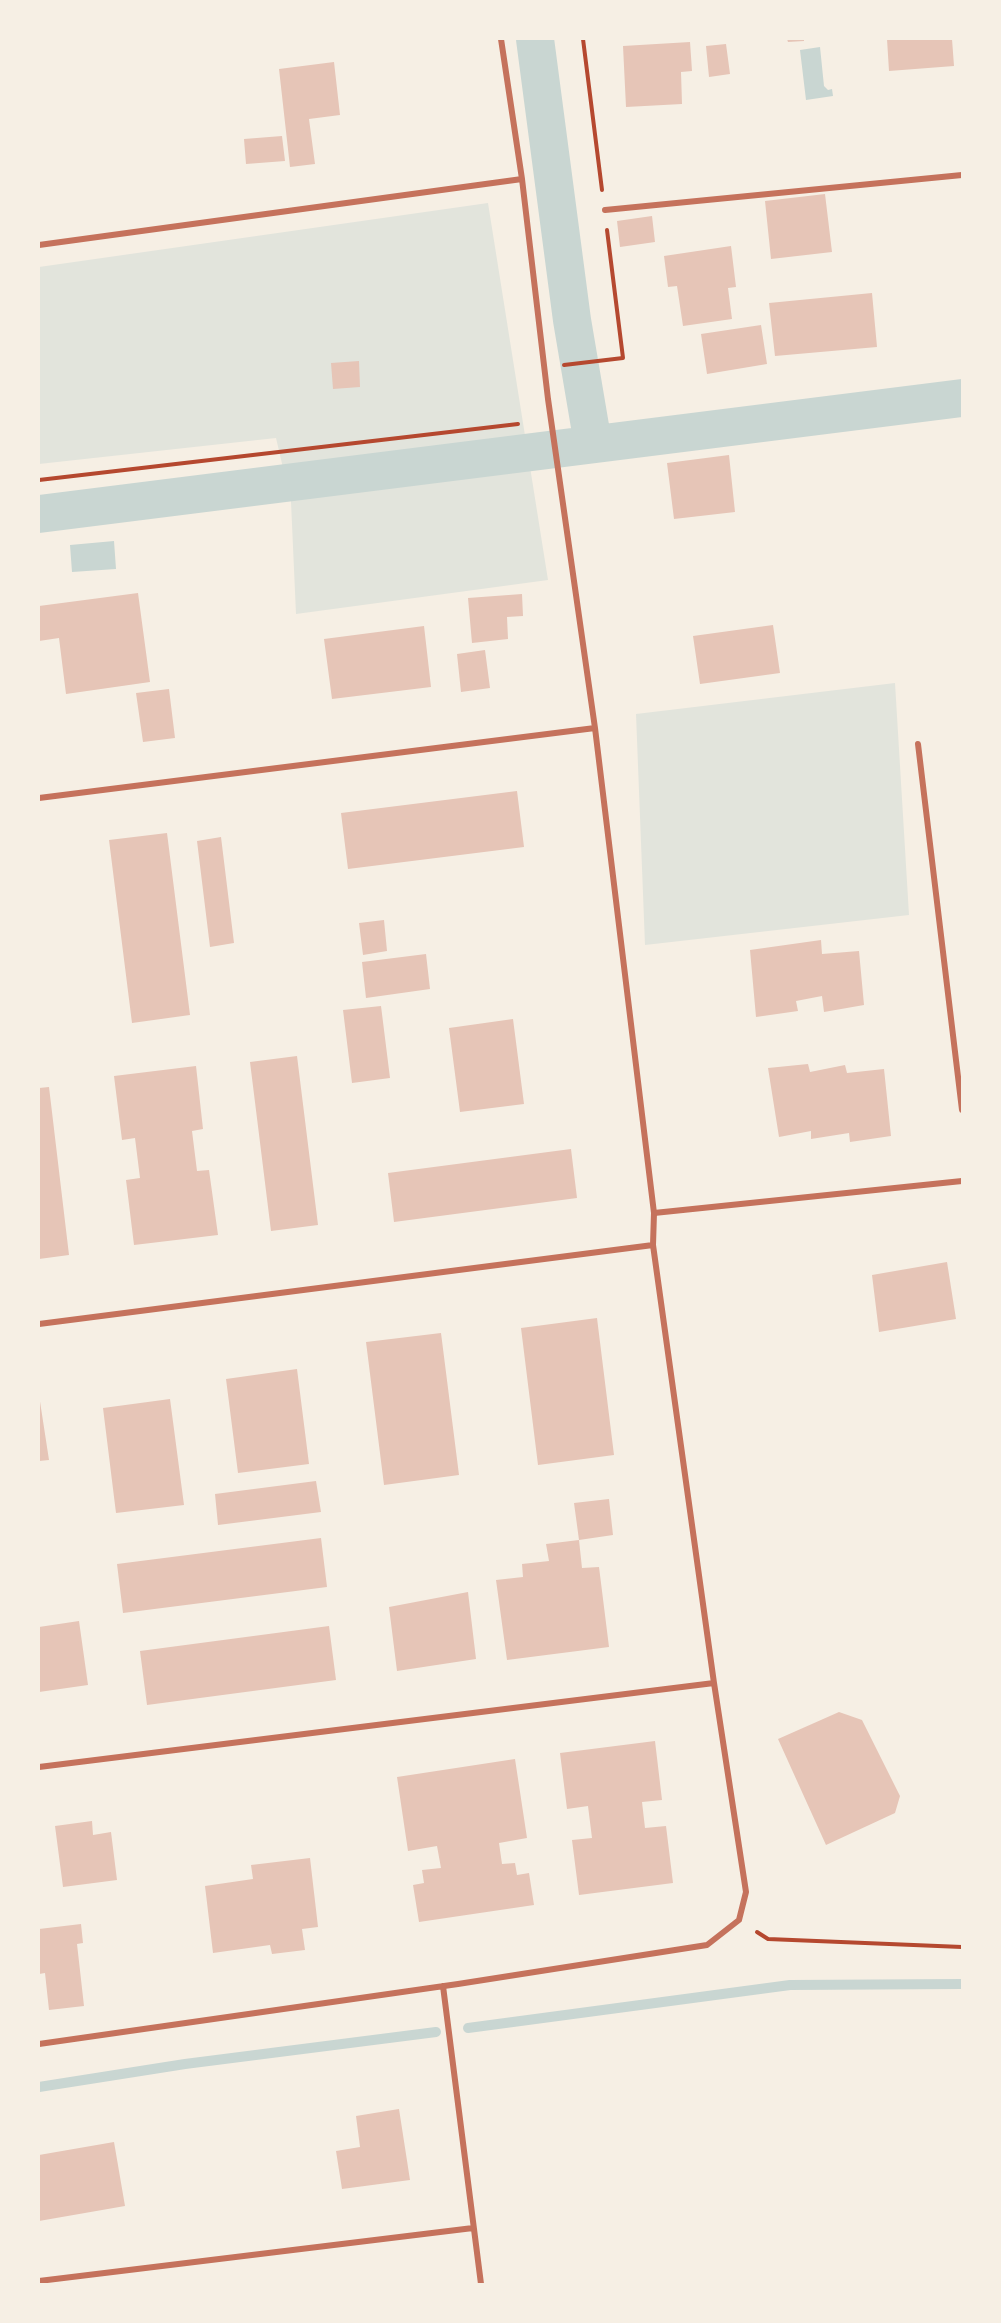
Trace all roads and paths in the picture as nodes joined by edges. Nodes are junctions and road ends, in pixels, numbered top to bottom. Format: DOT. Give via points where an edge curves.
graph roads {
  1 [pos="501,39"];
  2 [pos="962,175"];
  3 [pos="522,179"];
  4 [pos="605,210"];
  5 [pos="39,245"];
  6 [pos="623,358"];
  7 [pos="565,365"];
  8 [pos="518,424"];
  9 [pos="39,480"];
  10 [pos="595,728"];
  11 [pos="918,744"];
  12 [pos="39,798"];
  13 [pos="962,1110"];
  14 [pos="962,1181"];
  15 [pos="654,1213"];
  16 [pos="653,1245"];
  17 [pos="39,1324"];
  18 [pos="714,1683"];
  19 [pos="39,1767"];
  20 [pos="739,1920"];
  21 [pos="962,1947"];
  22 [pos="444,1986"];
  23 [pos="39,2044"];
  24 [pos="473,2228"];
  25 [pos="39,2281"];
  26 [pos="481,2284"];
  1 -- 3 [label="street"];
  2 -- 4 [label="street"];
  3 -- 5 [label="street"];
  3 -- 10 [label="street" via="548,399"];
  6 -- 7 [label="path"];
  8 -- 9 [label="path"];
  10 -- 12 [label="street"];
  10 -- 15 [label="street"];
  11 -- 13 [label="street"];
  14 -- 15 [label="street"];
  15 -- 16 [label="street"];
  16 -- 17 [label="street"];
  16 -- 18 [label="street"];
  18 -- 19 [label="street"];
  18 -- 20 [label="street" via="746,1892"];
  20 -- 21 [label="path" via="768,1939"];
  20 -- 22 [label="street" via="707,1945"];
  22 -- 23 [label="street"];
  22 -- 24 [label="street"];
  24 -- 25 [label="street"];
  24 -- 26 [label="street"];
}
